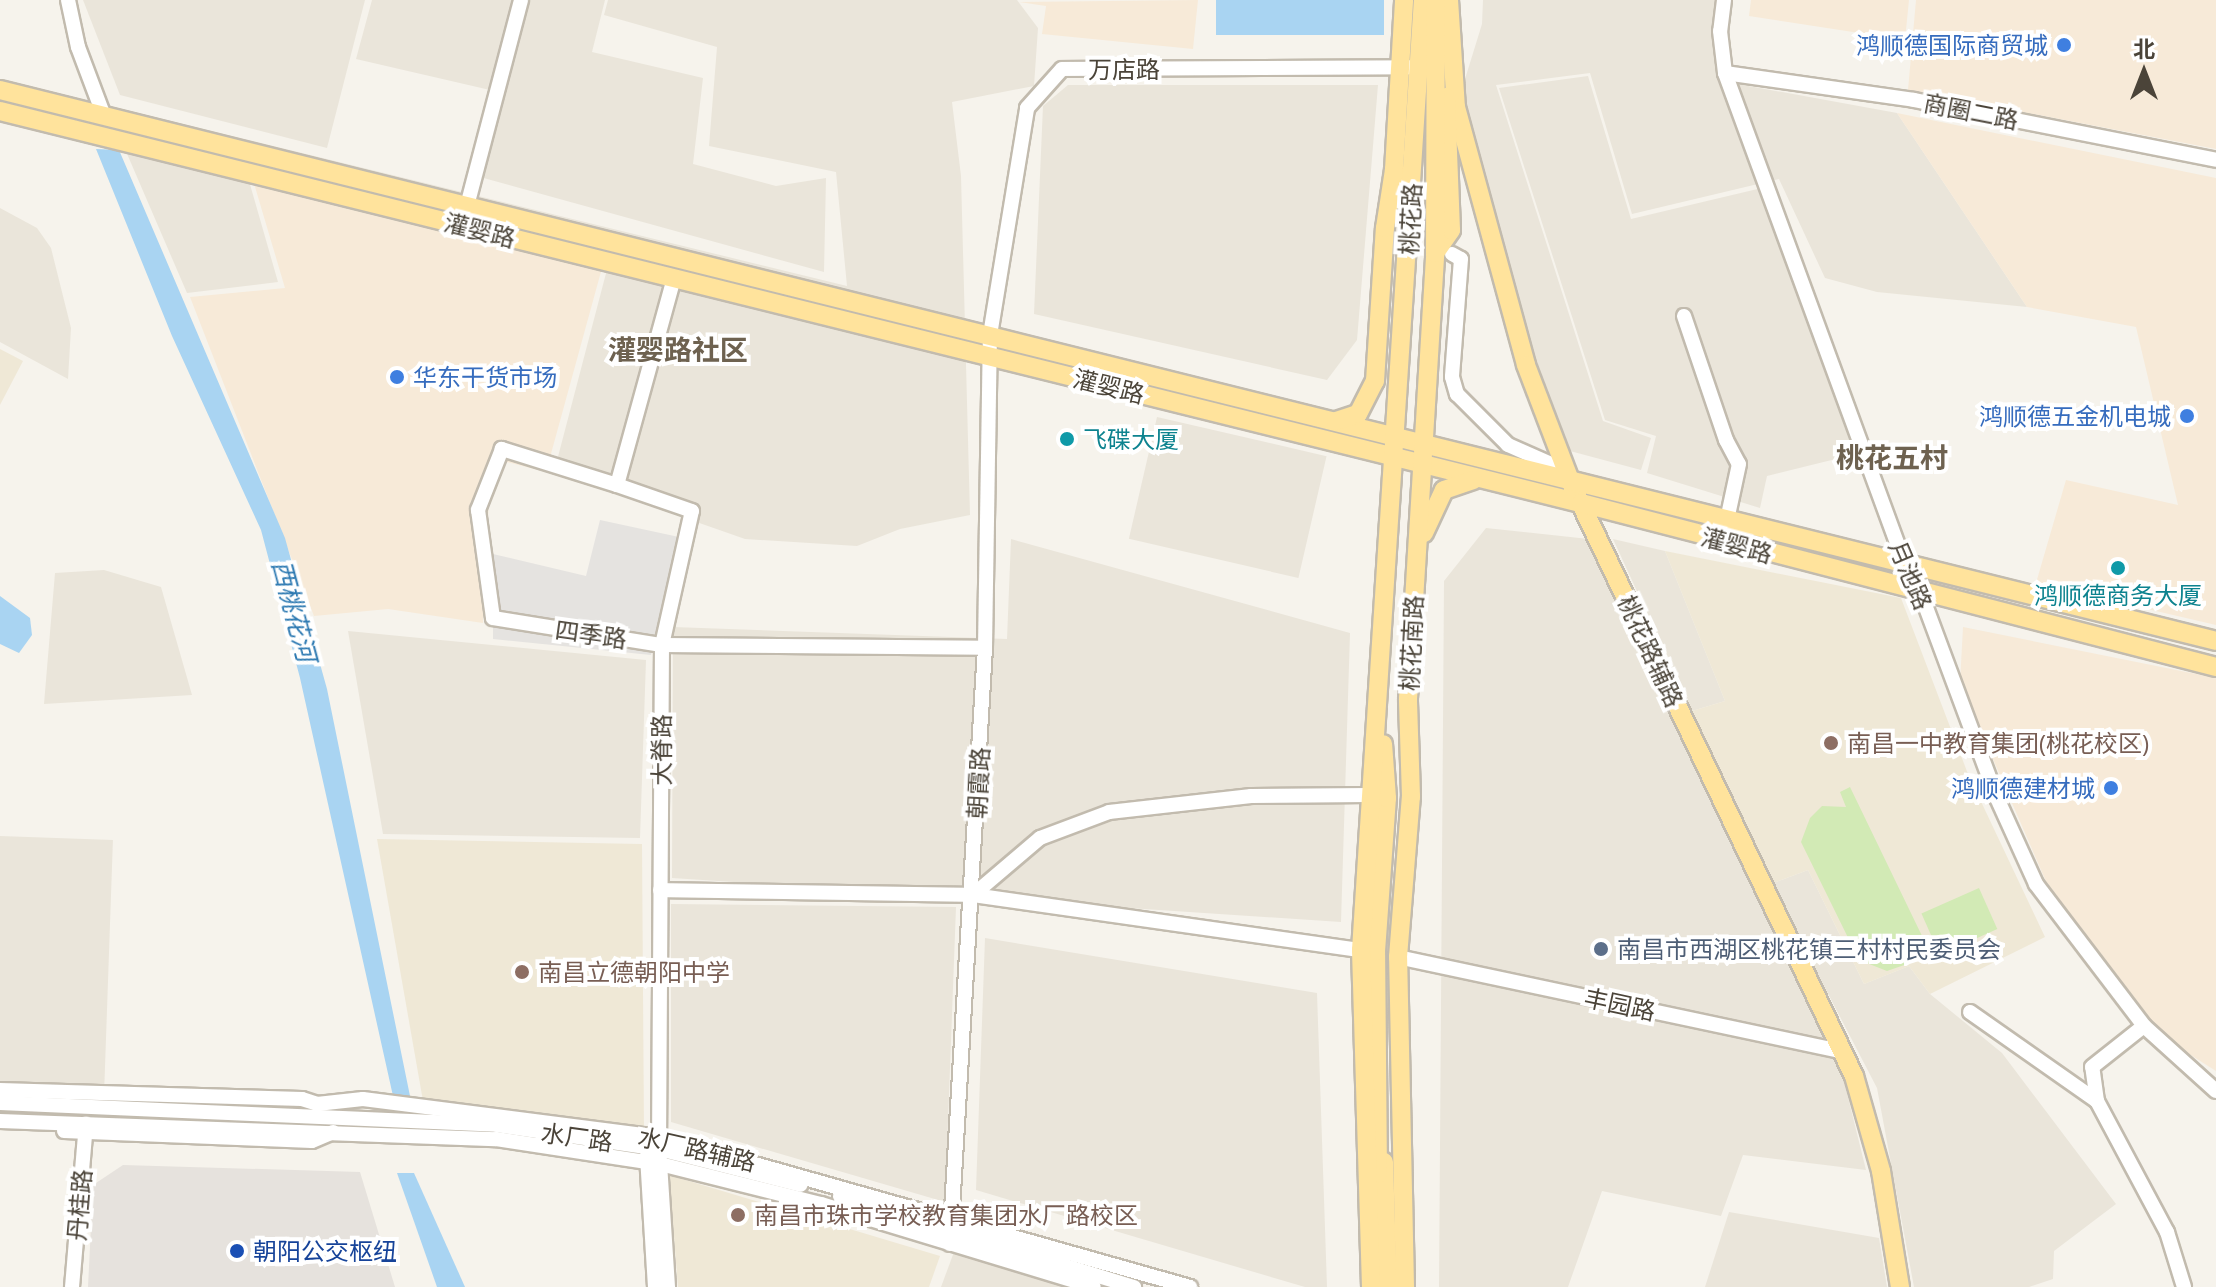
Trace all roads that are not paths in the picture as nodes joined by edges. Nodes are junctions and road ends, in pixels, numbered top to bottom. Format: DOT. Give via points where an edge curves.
graph roads {
  1 [pos="68,0"];
  2 [pos="521,0"];
  3 [pos="1404,0"];
  4 [pos="1423,0"];
  5 [pos="1436,0"];
  6 [pos="1447,0"];
  7 [pos="1724,0"];
  8 [pos="1410,67"];
  9 [pos="1725,73"];
  10 [pos="0,90"];
  11 [pos="0,111"];
  12 [pos="104,116"];
  13 [pos="2216,160"];
  14 [pos="1394,170"];
  15 [pos="1474,175"];
  16 [pos="1449,176"];
  17 [pos="467,206"];
  18 [pos="1411,212"];
  19 [pos="1444,254"];
  20 [pos="674,278"];
  21 [pos="1684,316"];
  22 [pos="990,335"];
  23 [pos="990,357"];
  24 [pos="1336,421"];
  25 [pos="1397,437"];
  26 [pos="1424,444"];
  27 [pos="1396,457"];
  28 [pos="1423,464"];
  29 [pos="1569,477"];
  30 [pos="1481,478"];
  31 [pos="617,485"];
  32 [pos="1581,503"];
  33 [pos="1727,520"];
  34 [pos="1416,558"];
  35 [pos="1904,562"];
  36 [pos="1921,594"];
  37 [pos="2216,641"];
  38 [pos="662,645"];
  39 [pos="985,648"];
  40 [pos="2216,667"];
  41 [pos="1408,699"];
  42 [pos="1383,797"];
  43 [pos="660,890"];
  44 [pos="973,895"];
  45 [pos="1361,950"];
  46 [pos="1398,957"];
  47 [pos="1970,1012"];
  48 [pos="2144,1026"];
  49 [pos="1842,1051"];
  50 [pos="0,1090"];
  51 [pos="2216,1091"];
  52 [pos="2097,1101"];
  53 [pos="0,1103"];
  54 [pos="0,1122"];
  55 [pos="86,1129"];
  56 [pos="654,1152"];
  57 [pos="951,1230"];
  58 [pos="1370,1263"];
  59 [pos="1109,1283"];
  60 [pos="72,1287"];
  61 [pos="655,1287"];
  62 [pos="668,1287"];
  63 [pos="1073,1287"];
  64 [pos="1094,1287"];
  65 [pos="1134,1287"];
  66 [pos="1190,1287"];
  67 [pos="1359,1287"];
  68 [pos="1371,1287"];
  69 [pos="1385,1287"];
  70 [pos="1405,1287"];
  71 [pos="1900,1287"];
  72 [pos="2184,1287"];
  1 -- 12 [label="street" via="78,47"];
  2 -- 17 [label="street"];
  3 -- 8 [label="main road"];
  4 -- 8 [label="main road, 桃花路"];
  5 -- 19 [label="main road, 桃花南路"];
  6 -- 15 [label="main road, 桃花路辅路" via="1456,107"];
  6 -- 16 [label="main road"];
  7 -- 9 [label="street, 月池路" via="1720,31"];
  8 -- 14 [label="main road"];
  8 -- 18 [label="main road, 桃花路"];
  8 -- 22 [label="street, 万店路" via="1062,69 1027,108"];
  9 -- 13 [label="street, 商圈二路" via="1914,100"];
  9 -- 35 [label="street, 月池路"];
  10 -- 12 [label="main road, 灌婴路"];
  11 -- 20 [label="main road, 灌婴路"];
  12 -- 17 [label="main road, 灌婴路"];
  14 -- 18 [label="main road"];
  14 -- 24 [label="main road" via="1375,381 1358,414"];
  15 -- 16 [label="street"];
  15 -- 29 [label="main road, 桃花路辅路" via="1526,365"];
  16 -- 19 [label="main road" via="1451,230"];
  17 -- 22 [label="main road, 灌婴路"];
  18 -- 25 [label="main road, 桃花路"];
  19 -- 26 [label="main road, 桃花南路"];
  19 -- 29 [label="street" via="1461,259 1452,377 1457,394 1508,445"];
  20 -- 23 [label="main road, 灌婴路"];
  20 -- 31 [label="street"];
  21 -- 33 [label="street" via="1739,464"];
  22 -- 23 [label="street, 朝霞路"];
  22 -- 24 [label="main road, 灌婴路"];
  23 -- 27 [label="main road, 灌婴路"];
  23 -- 39 [label="street, 朝霞路"];
  24 -- 25 [label="main road, 灌婴路"];
  25 -- 26 [label="main road, 灌婴路"];
  25 -- 27 [label="main road, 桃花南路"];
  26 -- 28 [label="main road, 桃花南路"];
  26 -- 29 [label="main road, 灌婴路"];
  27 -- 28 [label="main road, 灌婴路"];
  27 -- 42 [label="main road, 桃花南路" via="1380,698"];
  28 -- 30 [label="main road, 灌婴路"];
  28 -- 34 [label="main road, 桃花南路"];
  29 -- 32 [label="main road, 桃花路辅路"];
  29 -- 33 [label="main road, 灌婴路"];
  30 -- 32 [label="main road, 灌婴路"];
  30 -- 34 [label="main road" via="1444,490"];
  31 -- 38 [label="street, 大脊路" via="692,511"];
  31 -- 38 [label="street, 四季路" via="502,449 478,510 493,618"];
  32 -- 36 [label="main road, 灌婴路"];
  32 -- 49 [label="main road, 桃花路辅路"];
  33 -- 35 [label="main road, 灌婴路"];
  34 -- 41 [label="main road, 桃花南路"];
  35 -- 36 [label="street, 月池路"];
  35 -- 37 [label="main road, 灌婴路"];
  36 -- 40 [label="main road, 灌婴路"];
  36 -- 48 [label="street, 月池路" via="1997,798 2036,884"];
  38 -- 39 [label="street, 四季路"];
  38 -- 43 [label="street, 大脊路"];
  39 -- 44 [label="street, 朝霞路"];
  41 -- 42 [label="main road"];
  41 -- 46 [label="main road, 桃花南路" via="1411,797"];
  42 -- 44 [label="street" via="1251,796 1109,812 1040,838"];
  42 -- 45 [label="main road"];
  42 -- 69 [label="main road"];
  43 -- 44 [label="street"];
  43 -- 56 [label="street, 大脊路"];
  44 -- 45 [label="street"];
  44 -- 57 [label="street, 朝霞路"];
  45 -- 58 [label="main road"];
  46 -- 49 [label="street, 丰园路"];
  46 -- 70 [label="main road, 桃花南路"];
  47 -- 52 [label="street"];
  48 -- 51 [label="street, 月池路"];
  48 -- 52 [label="street" via="2092,1067"];
  49 -- 71 [label="main road, 桃花路辅路" via="1881,1171"];
  50 -- 56 [label="street, 水厂路辅路" via="302,1099 317,1104 363,1099"];
  52 -- 72 [label="street" via="2167,1232"];
  53 -- 56 [label="street, 水厂路" via="497,1125"];
  54 -- 55 [label="street, 水厂路"];
  55 -- 56 [label="street, 水厂路" via="336,1131"];
  55 -- 60 [label="street, 丹桂路"];
  56 -- 57 [label="street, 水厂路" via="822,1190"];
  56 -- 61 [label="street, 大脊路"];
  56 -- 62 [label="street, 大脊路"];
  56 -- 63 [label="street, 水厂路辅路" via="704,1182 818,1210"];
  57 -- 59 [label="street, 水厂路"];
  57 -- 64 [label="street, 水厂路"];
  57 -- 66 [label="street"];
  58 -- 67 [label="main road"];
  58 -- 68 [label="main road"];
  59 -- 65 [label="street, 水厂路"];
}
